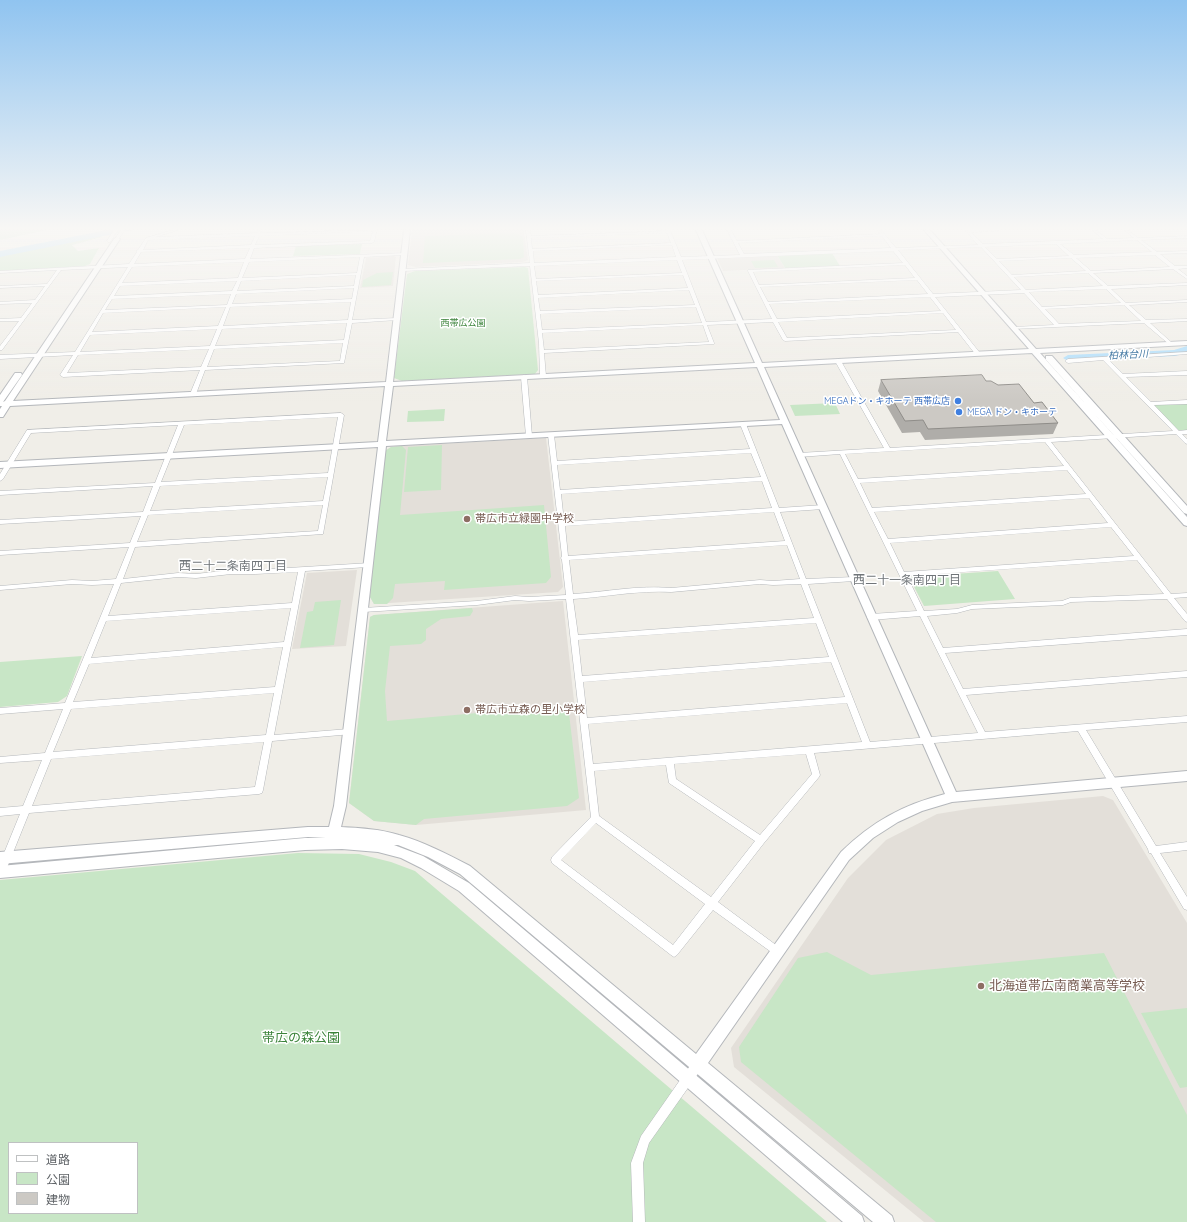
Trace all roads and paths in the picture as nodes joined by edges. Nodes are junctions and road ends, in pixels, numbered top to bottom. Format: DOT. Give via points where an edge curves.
graph roads {
  1 [pos="46,287"];
  2 [pos="81,287"];
  3 [pos="82,287"];
  4 [pos="116,287"];
  5 [pos="236,287"];
  6 [pos="356,287"];
  7 [pos="400,287"];
  8 [pos="535,287"];
  9 [pos="724,287"];
  10 [pos="758,287"];
  11 [pos="925,287"];
  12 [pos="978,287"];
  13 [pos="986,287"];
  14 [pos="1021,287"];
  15 [pos="1126,287"];
  16 [pos="1107,288"];
  17 [pos="691,289"];
  18 [pos="1025,291"];
  19 [pos="234,293"];
  20 [pos="983,293"];
  21 [pos="991,293"];
  22 [pos="931,295"];
  23 [pos="536,296"];
  24 [pos="110,298"];
  25 [pos="354,300"];
  26 [pos="35,301"];
  27 [pos="1184,302"];
  28 [pos="0,303"];
  29 [pos="766,303"];
  30 [pos="1125,304"];
  31 [pos="229,306"];
  32 [pos="697,306"];
  33 [pos="1187,306"];
  34 [pos="1042,308"];
  35 [pos="102,312"];
  36 [pos="944,312"];
  37 [pos="537,313"];
  38 [pos="22,319"];
  39 [pos="397,319"];
  40 [pos="0,320"];
  41 [pos="775,320"];
  42 [pos="1187,320"];
  43 [pos="350,321"];
  44 [pos="740,322"];
  45 [pos="1145,322"];
  46 [pos="704,324"];
  47 [pos="1058,326"];
  48 [pos="220,328"];
  49 [pos="1014,328"];
  50 [pos="1023,328"];
  51 [pos="959,331"];
  52 [pos="540,332"];
  53 [pos="88,334"];
  54 [pos="8,337"];
  55 [pos="0,338"];
  56 [pos="346,341"];
  57 [pos="1187,343"];
  58 [pos="1170,344"];
  59 [pos="212,347"];
  60 [pos="0,349"];
  61 [pos="1039,351"];
  62 [pos="542,352"];
  63 [pos="1187,353"];
  64 [pos="76,354"];
  65 [pos="978,354"];
  66 [pos="32,356"];
  67 [pos="39,356"];
  68 [pos="0,357"];
  69 [pos="1105,359"];
  70 [pos="838,361"];
  71 [pos="1068,361"];
  72 [pos="759,366"];
  73 [pos="204,368"];
  74 [pos="1187,373"];
  75 [pos="543,376"];
  76 [pos="1122,376"];
  77 [pos="524,377"];
  78 [pos="389,384"];
  79 [pos="193,394"];
  80 [pos="1187,402"];
  81 [pos="2,403"];
  82 [pos="1149,404"];
  83 [pos="0,415"];
  84 [pos="784,422"];
  85 [pos="182,423"];
  86 [pos="743,424"];
  87 [pos="1187,432"];
  88 [pos="1177,433"];
  89 [pos="551,435"];
  90 [pos="529,436"];
  91 [pos="1120,436"];
  92 [pos="1110,437"];
  93 [pos="1047,441"];
  94 [pos="1187,442"];
  95 [pos="382,444"];
  96 [pos="336,447"];
  97 [pos="888,450"];
  98 [pos="753,451"];
  99 [pos="842,453"];
  100 [pos="799,455"];
  101 [pos="168,456"];
  102 [pos="554,463"];
  103 [pos="4,465"];
  104 [pos="1067,468"];
  105 [pos="330,475"];
  106 [pos="0,479"];
  107 [pos="765,479"];
  108 [pos="856,481"];
  109 [pos="157,484"];
  110 [pos="557,492"];
  111 [pos="0,493"];
  112 [pos="1090,496"];
  113 [pos="326,503"];
  114 [pos="822,507"];
  115 [pos="1172,507"];
  116 [pos="1186,507"];
  117 [pos="776,510"];
  118 [pos="870,510"];
  119 [pos="146,513"];
  120 [pos="0,522"];
  121 [pos="1187,523"];
  122 [pos="561,524"];
  123 [pos="1113,525"];
  124 [pos="886,541"];
  125 [pos="788,543"];
  126 [pos="133,544"];
  127 [pos="0,553"];
  128 [pos="564,558"];
  129 [pos="1139,558"];
  130 [pos="368,565"];
  131 [pos="302,569"];
  132 [pos="903,574"];
  133 [pos="854,579"];
  134 [pos="118,581"];
  135 [pos="804,582"];
  136 [pos="0,588"];
  137 [pos="1187,595"];
  138 [pos="1169,596"];
  139 [pos="568,598"];
  140 [pos="295,605"];
  141 [pos="363,610"];
  142 [pos="922,613"];
  143 [pos="871,617"];
  144 [pos="103,619"];
  145 [pos="1187,619"];
  146 [pos="818,620"];
  147 [pos="1187,632"];
  148 [pos="574,638"];
  149 [pos="287,644"];
  150 [pos="941,650"];
  151 [pos="833,659"];
  152 [pos="86,660"];
  153 [pos="1187,674"];
  154 [pos="579,679"];
  155 [pos="278,690"];
  156 [pos="962,692"];
  157 [pos="848,700"];
  158 [pos="67,706"];
  159 [pos="0,711"];
  160 [pos="1187,719"];
  161 [pos="584,721"];
  162 [pos="1080,728"];
  163 [pos="349,732"];
  164 [pos="983,736"];
  165 [pos="269,740"];
  166 [pos="927,741"];
  167 [pos="867,745"];
  168 [pos="809,750"];
  169 [pos="47,756"];
  170 [pos="0,760"];
  171 [pos="669,761"];
  172 [pos="589,768"];
  173 [pos="1187,776"];
  174 [pos="1113,783"];
  175 [pos="952,797"];
  176 [pos="26,810"];
  177 [pos="0,812"];
  178 [pos="595,818"];
  179 [pos="332,838"];
  180 [pos="761,840"];
  181 [pos="1187,846"];
  182 [pos="1152,850"];
  183 [pos="2,865"];
  184 [pos="712,904"];
  185 [pos="1187,906"];
  186 [pos="777,951"];
  187 [pos="698,1064"];
  188 [pos="688,1078"];
  189 [pos="639,1222"];
  190 [pos="856,1222"];
  191 [pos="886,1222"];
  1 -- 26 [label="street"];
  2 -- 66 [label="street"];
  3 -- 67 [label="street"];
  4 -- 24 [label="street"];
  5 -- 19 [label="street"];
  6 -- 19 [label="street"];
  6 -- 25 [label="street"];
  7 -- 39 [label="street"];
  8 -- 23 [label="street"];
  9 -- 44 [label="street"];
  10 -- 29 [label="street"];
  11 -- 22 [label="street"];
  12 -- 20 [label="street"];
  13 -- 21 [label="street"];
  14 -- 18 [label="street"];
  15 -- 16 [label="street"];
  16 -- 18 [label="street"];
  16 -- 30 [label="street"];
  17 -- 23 [label="street"];
  17 -- 32 [label="street"];
  18 -- 21 [label="street"];
  18 -- 34 [label="street"];
  19 -- 24 [label="street"];
  19 -- 31 [label="street"];
  20 -- 21 [label="street"];
  20 -- 22 [label="street"];
  20 -- 49 [label="street"];
  21 -- 50 [label="street"];
  22 -- 29 [label="street"];
  22 -- 36 [label="street"];
  23 -- 37 [label="street"];
  24 -- 35 [label="street"];
  25 -- 31 [label="street"];
  25 -- 43 [label="street"];
  26 -- 28 [label="street"];
  26 -- 38 [label="street"];
  27 -- 30 [label="street"];
  27 -- 33 [label="street"];
  29 -- 41 [label="street"];
  30 -- 34 [label="street"];
  30 -- 45 [label="street"];
  31 -- 35 [label="street"];
  31 -- 48 [label="street"];
  32 -- 37 [label="street"];
  32 -- 46 [label="street"];
  34 -- 47 [label="street"];
  35 -- 53 [label="street"];
  36 -- 41 [label="street"];
  36 -- 51 [label="street"];
  37 -- 52 [label="street"];
  38 -- 40 [label="street"];
  38 -- 54 [label="street"];
  39 -- 43 [label="street"];
  39 -- 78 [label="street"];
  41 -- 44 [label="street"];
  41 -- 51 [label="street" via="785,340"];
  42 -- 45 [label="street"];
  43 -- 48 [label="street"];
  43 -- 56 [label="street"];
  44 -- 46 [label="street"];
  44 -- 72 [label="street"];
  45 -- 47 [label="street"];
  45 -- 58 [label="street"];
  46 -- 52 [label="street"];
  46 -- 62 [label="street" via="712,343"];
  47 -- 50 [label="street"];
  48 -- 53 [label="street"];
  48 -- 59 [label="street"];
  49 -- 50 [label="street"];
  49 -- 61 [label="street"];
  50 -- 61 [label="street"];
  51 -- 65 [label="street"];
  52 -- 62 [label="street"];
  53 -- 64 [label="street"];
  54 -- 55 [label="street"];
  54 -- 60 [label="street"];
  56 -- 59 [label="street"];
  56 -- 73 [label="street" via="342,362"];
  57 -- 58 [label="street"];
  58 -- 61 [label="street"];
  59 -- 64 [label="street"];
  59 -- 73 [label="street"];
  61 -- 65 [label="street"];
  61 -- 91 [label="street"];
  61 -- 92 [label="street"];
  62 -- 75 [label="street"];
  63 -- 69 [label="street"];
  64 -- 67 [label="street"];
  64 -- 73 [label="street" via="63,375"];
  65 -- 70 [label="street"];
  66 -- 67 [label="street"];
  66 -- 68 [label="street"];
  66 -- 81 [label="street"];
  67 -- 81 [label="street"];
  69 -- 71 [label="street"];
  69 -- 76 [label="street"];
  70 -- 72 [label="street"];
  70 -- 97 [label="street"];
  72 -- 75 [label="street"];
  72 -- 84 [label="street"];
  73 -- 79 [label="street"];
  74 -- 76 [label="street"];
  75 -- 77 [label="street"];
  76 -- 82 [label="street"];
  77 -- 78 [label="street"];
  77 -- 90 [label="street"];
  78 -- 79 [label="street"];
  78 -- 95 [label="street"];
  79 -- 81 [label="street"];
  80 -- 82 [label="street"];
  81 -- 83 [label="street"];
  82 -- 88 [label="street"];
  84 -- 86 [label="street"];
  84 -- 100 [label="street"];
  85 -- 96 [label="street" via="341,415"];
  85 -- 101 [label="street"];
  85 -- 103 [label="street" via="29,431"];
  86 -- 89 [label="street"];
  86 -- 98 [label="street"];
  87 -- 88 [label="street"];
  88 -- 91 [label="street"];
  88 -- 94 [label="street"];
  89 -- 90 [label="street"];
  89 -- 102 [label="street"];
  90 -- 95 [label="street"];
  91 -- 92 [label="street"];
  91 -- 116 [label="street"];
  92 -- 93 [label="street"];
  92 -- 115 [label="street"];
  93 -- 97 [label="street"];
  93 -- 104 [label="street"];
  95 -- 96 [label="street"];
  95 -- 130 [label="street"];
  96 -- 101 [label="street"];
  96 -- 105 [label="street"];
  97 -- 99 [label="street"];
  98 -- 102 [label="street"];
  98 -- 107 [label="street"];
  99 -- 100 [label="street"];
  99 -- 108 [label="street"];
  100 -- 114 [label="street"];
  101 -- 103 [label="street"];
  101 -- 109 [label="street"];
  102 -- 110 [label="street"];
  103 -- 106 [label="street"];
  104 -- 108 [label="street"];
  104 -- 112 [label="street"];
  105 -- 109 [label="street"];
  105 -- 113 [label="street"];
  107 -- 110 [label="street"];
  107 -- 117 [label="street"];
  108 -- 118 [label="street"];
  109 -- 111 [label="street"];
  109 -- 119 [label="street"];
  110 -- 122 [label="street"];
  112 -- 118 [label="street"];
  112 -- 123 [label="street"];
  113 -- 119 [label="street"];
  113 -- 126 [label="street" via="321,533"];
  114 -- 117 [label="street"];
  114 -- 133 [label="street"];
  115 -- 116 [label="street"];
  115 -- 121 [label="street"];
  117 -- 122 [label="street"];
  117 -- 125 [label="street"];
  118 -- 124 [label="street"];
  119 -- 120 [label="street"];
  119 -- 126 [label="street"];
  122 -- 128 [label="street"];
  123 -- 124 [label="street"];
  123 -- 129 [label="street"];
  124 -- 132 [label="street"];
  125 -- 128 [label="street"];
  125 -- 135 [label="street"];
  126 -- 127 [label="street"];
  126 -- 134 [label="street"];
  128 -- 139 [label="street"];
  129 -- 132 [label="street"];
  129 -- 138 [label="street"];
  130 -- 131 [label="street"];
  130 -- 141 [label="street"];
  131 -- 134 [label="street" via="178,575"];
  131 -- 140 [label="street"];
  132 -- 142 [label="street"];
  133 -- 135 [label="street"];
  133 -- 143 [label="street"];
  134 -- 136 [label="street" via="66,582"];
  134 -- 144 [label="street"];
  135 -- 139 [label="street" via="760,582 614,592"];
  135 -- 146 [label="street"];
  137 -- 138 [label="street"];
  138 -- 142 [label="street" via="1113,597"];
  138 -- 145 [label="street"];
  139 -- 141 [label="street" via="515,598"];
  139 -- 148 [label="street"];
  140 -- 144 [label="street"];
  140 -- 149 [label="street"];
  141 -- 163 [label="street"];
  142 -- 143 [label="street"];
  142 -- 150 [label="street"];
  143 -- 166 [label="street"];
  144 -- 152 [label="street"];
  146 -- 148 [label="street"];
  146 -- 151 [label="street"];
  147 -- 150 [label="street"];
  148 -- 154 [label="street"];
  149 -- 152 [label="street"];
  149 -- 155 [label="street"];
  150 -- 156 [label="street"];
  151 -- 154 [label="street"];
  151 -- 157 [label="street"];
  152 -- 158 [label="street"];
  153 -- 156 [label="street"];
  154 -- 161 [label="street"];
  155 -- 158 [label="street"];
  155 -- 165 [label="street"];
  156 -- 164 [label="street"];
  157 -- 161 [label="street"];
  157 -- 167 [label="street"];
  158 -- 159 [label="street"];
  158 -- 169 [label="street"];
  160 -- 162 [label="street"];
  161 -- 172 [label="street"];
  162 -- 164 [label="street"];
  162 -- 174 [label="street"];
  163 -- 165 [label="street"];
  163 -- 179 [label="street" via="340,806"];
  164 -- 166 [label="street"];
  165 -- 169 [label="street"];
  165 -- 176 [label="street" via="259,790"];
  166 -- 167 [label="street"];
  166 -- 175 [label="street"];
  167 -- 168 [label="street"];
  168 -- 171 [label="street"];
  168 -- 180 [label="street" via="816,775"];
  169 -- 170 [label="street"];
  169 -- 176 [label="street"];
  171 -- 172 [label="street"];
  171 -- 180 [label="street" via="672,781"];
  172 -- 178 [label="street"];
  173 -- 174 [label="street"];
  174 -- 175 [label="street"];
  174 -- 182 [label="street"];
  175 -- 186 [label="street" via="924,804 900,814 860,841 845,856"];
  176 -- 177 [label="street"];
  176 -- 183 [label="street"];
  178 -- 184 [label="street"];
  178 -- 184 [label="street" via="555,860 674,952"];
  179 -- 183 [label="street" via="305,844"];
  179 -- 187 [label="street" via="364,834 398,840 432,852 465,870"];
  179 -- 188 [label="street" via="402,853 432,867 464,887"];
  180 -- 184 [label="street"];
  181 -- 182 [label="street"];
  182 -- 185 [label="street"];
  184 -- 186 [label="street"];
  186 -- 187 [label="street"];
  187 -- 188 [label="street"];
  187 -- 191 [label="street"];
  188 -- 189 [label="street" via="645,1140 637,1163"];
  188 -- 190 [label="street"];
}
